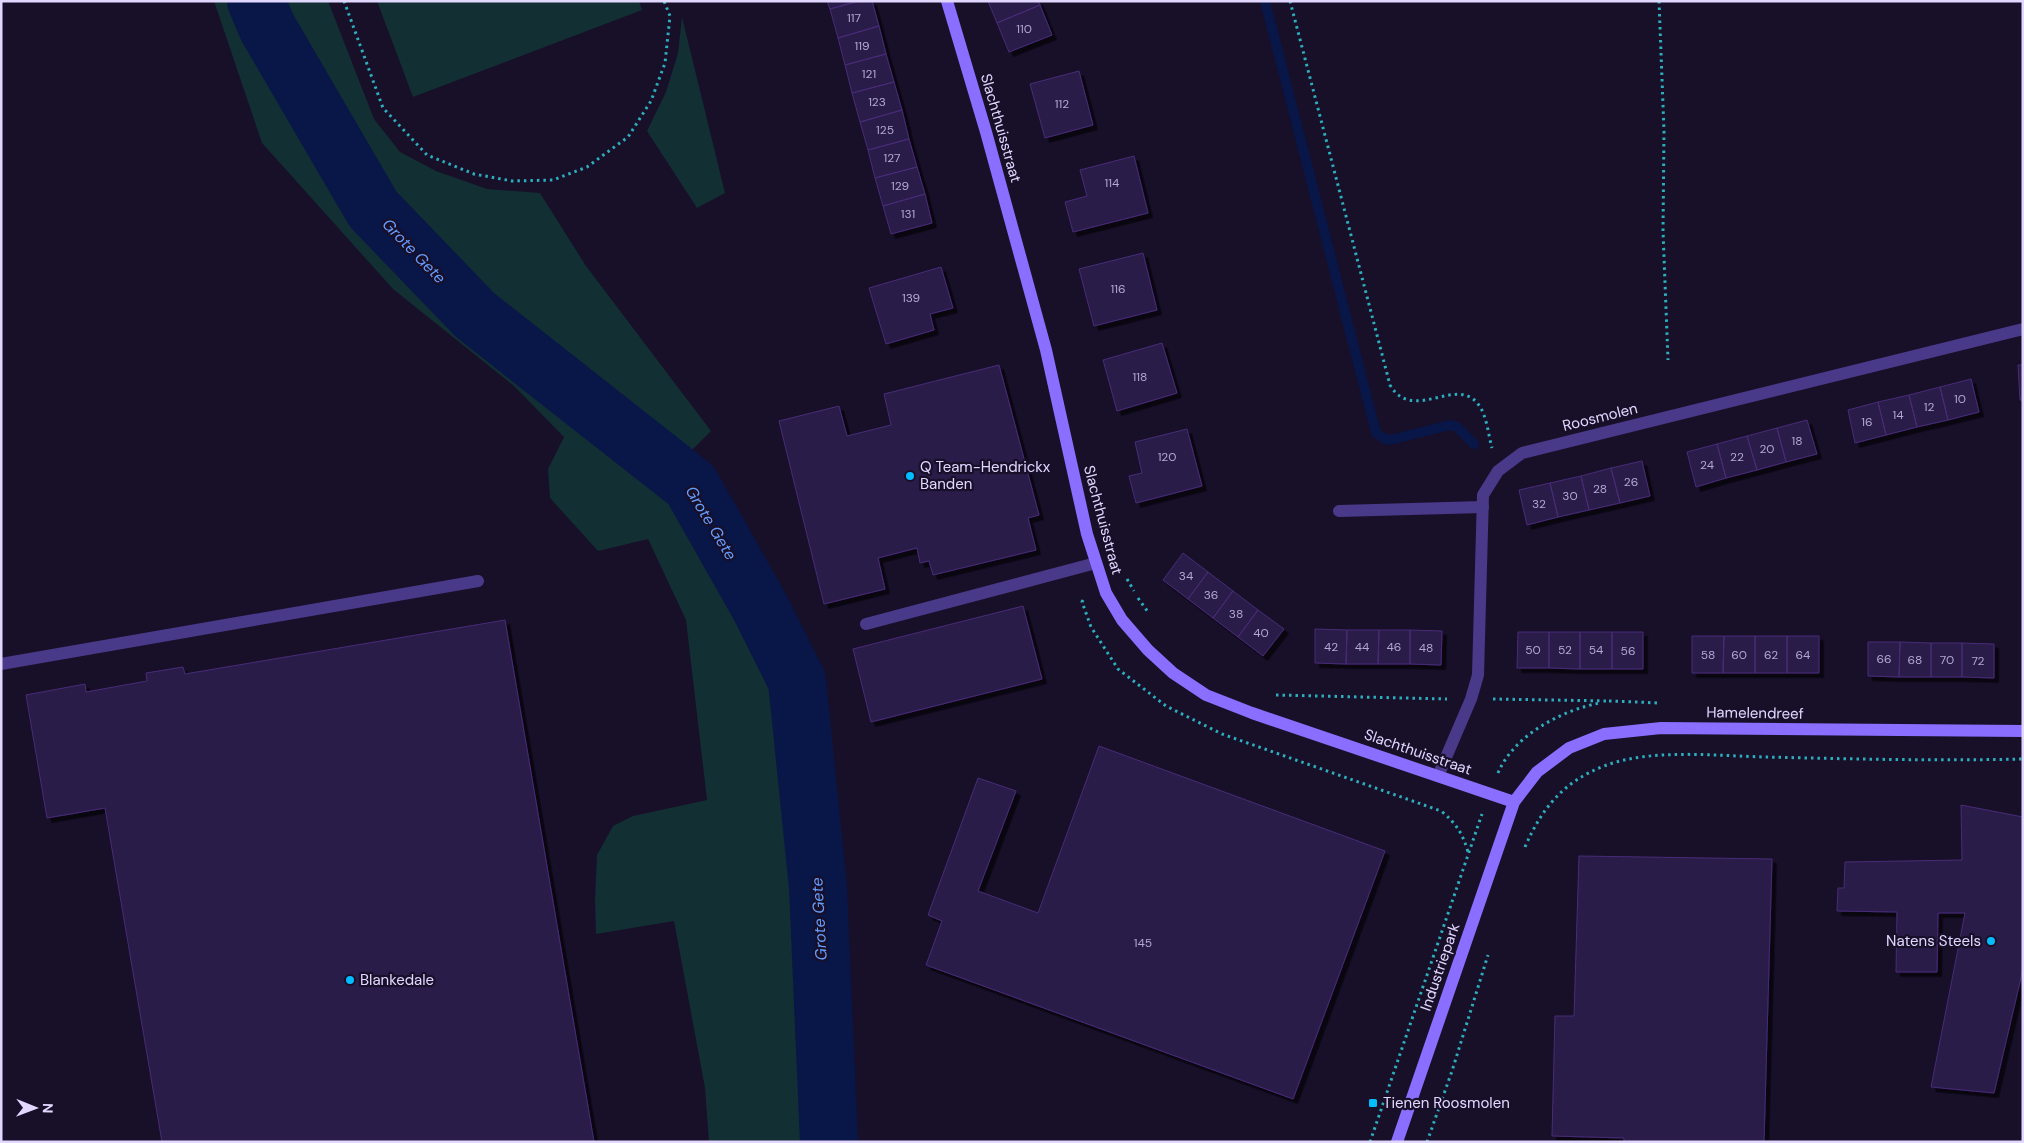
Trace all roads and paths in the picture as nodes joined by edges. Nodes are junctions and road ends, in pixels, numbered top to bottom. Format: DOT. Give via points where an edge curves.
graph roads {
  1 [pos="344,1"];
  2 [pos="664,1"];
  3 [pos="947,1"];
  4 [pos="1290,1"];
  5 [pos="1659,1"];
  6 [pos="2023,329"];
  7 [pos="1668,360"];
  8 [pos="1498,471"];
  9 [pos="1483,507"];
  10 [pos="1339,511"];
  11 [pos="1096,563"];
  12 [pos="478,581"];
  13 [pos="1149,613"];
  14 [pos="866,624"];
  15 [pos="1,664"];
  16 [pos="1273,695"];
  17 [pos="1471,699"];
  18 [pos="1610,701"];
  19 [pos="2023,732"];
  20 [pos="2023,759"];
  21 [pos="1438,776"];
  22 [pos="1514,802"];
  23 [pos="1427,806"];
  24 [pos="1524,848"];
  25 [pos="1491,946"];
  26 [pos="1370,1142"];
  27 [pos="1397,1142"];
  28 [pos="1427,1142"];
  1 -- 2 [label="path" via="383,108 428,155 474,174 512,181 553,180 587,168 628,137 651,101 665,63 670,16"];
  3 -- 11 [label="street, Slachthuisstraat" via="1046,350"];
  4 -- 8 [label="path" via="1390,385 1393,391 1411,402 1460,394 1478,403"];
  5 -- 7 [label="path"];
  6 -- 8 [label="street, Roosmolen" via="1522,453"];
  8 -- 9 [label="street, Roosmolen" via="1484,495"];
  9 -- 10 [label="street"];
  9 -- 17 [label="street, Roosmolen" via="1480,657"];
  11 -- 13 [label="path" via="1125,576"];
  11 -- 14 [label="street"];
  11 -- 21 [label="street, Slachthuisstraat" via="1106,593 1122,620 1173,673 1206,695"];
  12 -- 15 [label="street"];
  16 -- 17 [label="path"];
  17 -- 18 [label="path"];
  17 -- 21 [label="street, Roosmolen"];
  19 -- 22 [label="street, Hamelendreef" via="1661,728 1604,734 1557,755 1537,772"];
  20 -- 24 [label="path" via="1669,755 1626,760 1582,776 1562,791 1547,806"];
  21 -- 22 [label="street, Slachthuisstraat"];
  22 -- 27 [label="street, Industriepark"];
  23 -- 26 [label="path" via="1442,811 1452,820 1464,837 1468,852"];
  25 -- 28 [label="path"];
}
